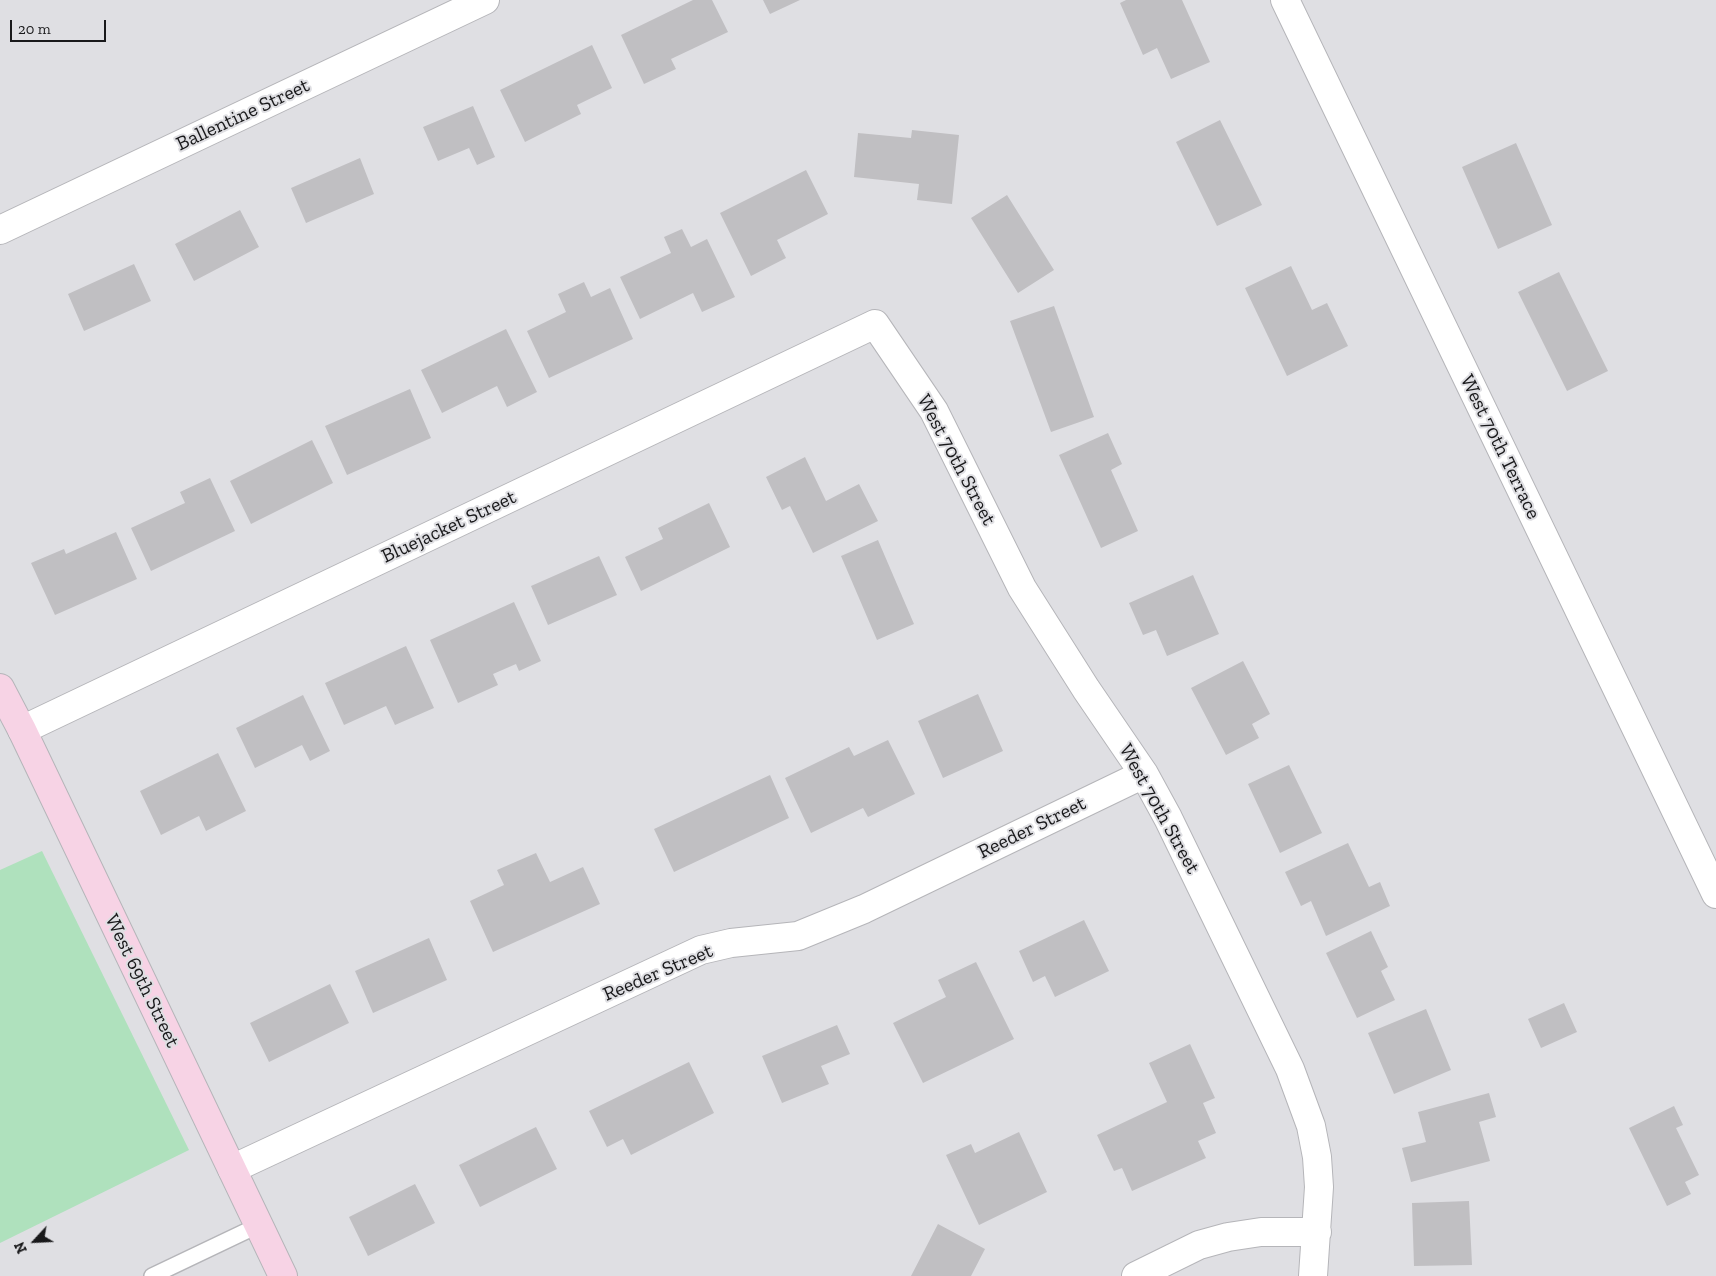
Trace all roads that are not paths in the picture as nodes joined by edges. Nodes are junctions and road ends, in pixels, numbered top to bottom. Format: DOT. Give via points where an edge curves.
graph roads {
  1 [pos="485,0"];
  2 [pos="1285,0"];
  3 [pos="0,230"];
  4 [pos="875,324"];
  5 [pos="0,688"];
  6 [pos="22,730"];
  7 [pos="1144,774"];
  8 [pos="1716,894"];
  9 [pos="232,1169"];
  10 [pos="259,1225"];
  11 [pos="1317,1232"];
  12 [pos="152,1276"];
  13 [pos="283,1276"];
  14 [pos="1136,1276"];
  15 [pos="1313,1276"];
  1 -- 3 [label="street, Ballentine Street"];
  2 -- 8 [label="street, West 70th Terrace"];
  4 -- 6 [label="street, Bluejacket Street"];
  4 -- 7 [label="street, West 70th Street" via="934,411 1022,588"];
  5 -- 6 [label="street, West 69th Street"];
  6 -- 9 [label="street, West 69th Street"];
  7 -- 9 [label="street, Reeder Street" via="864,909 798,936 731,943 701,950"];
  7 -- 11 [label="street, West 70th Street" via="1302,1097 1317,1157"];
  9 -- 10 [label="street, West 69th Street"];
  10 -- 12 [label="lane"];
  10 -- 13 [label="street, West 69th Street"];
  11 -- 14 [label="street" via="1262,1232 1228,1237 1199,1245"];
  11 -- 15 [label="street, West 70th Street"];
}
